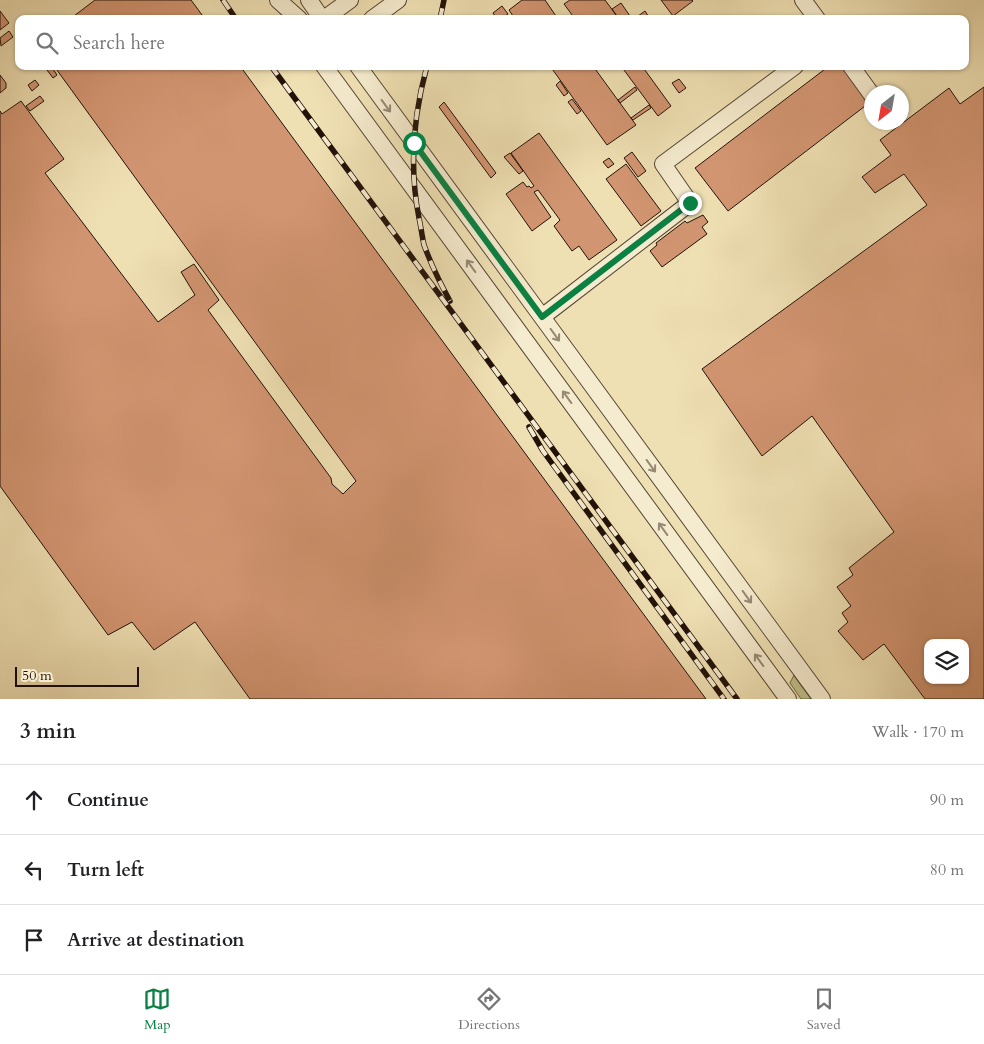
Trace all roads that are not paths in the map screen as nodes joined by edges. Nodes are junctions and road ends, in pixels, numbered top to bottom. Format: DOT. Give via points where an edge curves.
graph roads {
  1 [pos="276,0"];
  2 [pos="309,0"];
  3 [pos="350,0"];
  4 [pos="398,0"];
  5 [pos="803,0"];
  6 [pos="286,15"];
  7 [pos="294,15"];
  8 [pos="320,15"];
  9 [pos="329,15"];
  10 [pos="377,15"];
  11 [pos="814,15"];
  12 [pos="327,70"];
  13 [pos="336,70"];
  14 [pos="361,70"];
  15 [pos="789,70"];
  16 [pos="854,70"];
  17 [pos="865,85"];
  18 [pos="360,116"];
  19 [pos="542,317"];
  20 [pos="788,699"];
  21 [pos="822,699"];
  1 -- 6 [label="lane"];
  1 -- 7 [label="lane"];
  2 -- 8 [label="lane"];
  3 -- 9 [label="lane"];
  4 -- 10 [label="lane"];
  5 -- 11 [label="lane"];
  12 -- 18 [label="lane"];
  13 -- 18 [label="lane"];
  14 -- 19 [label="lane, one-way"];
  15 -- 19 [label="lane" via="663,164 690,203"];
  16 -- 17 [label="lane"];
  20 -- 18 [label="lane, one-way"];
  19 -- 21 [label="lane, one-way"];
}
